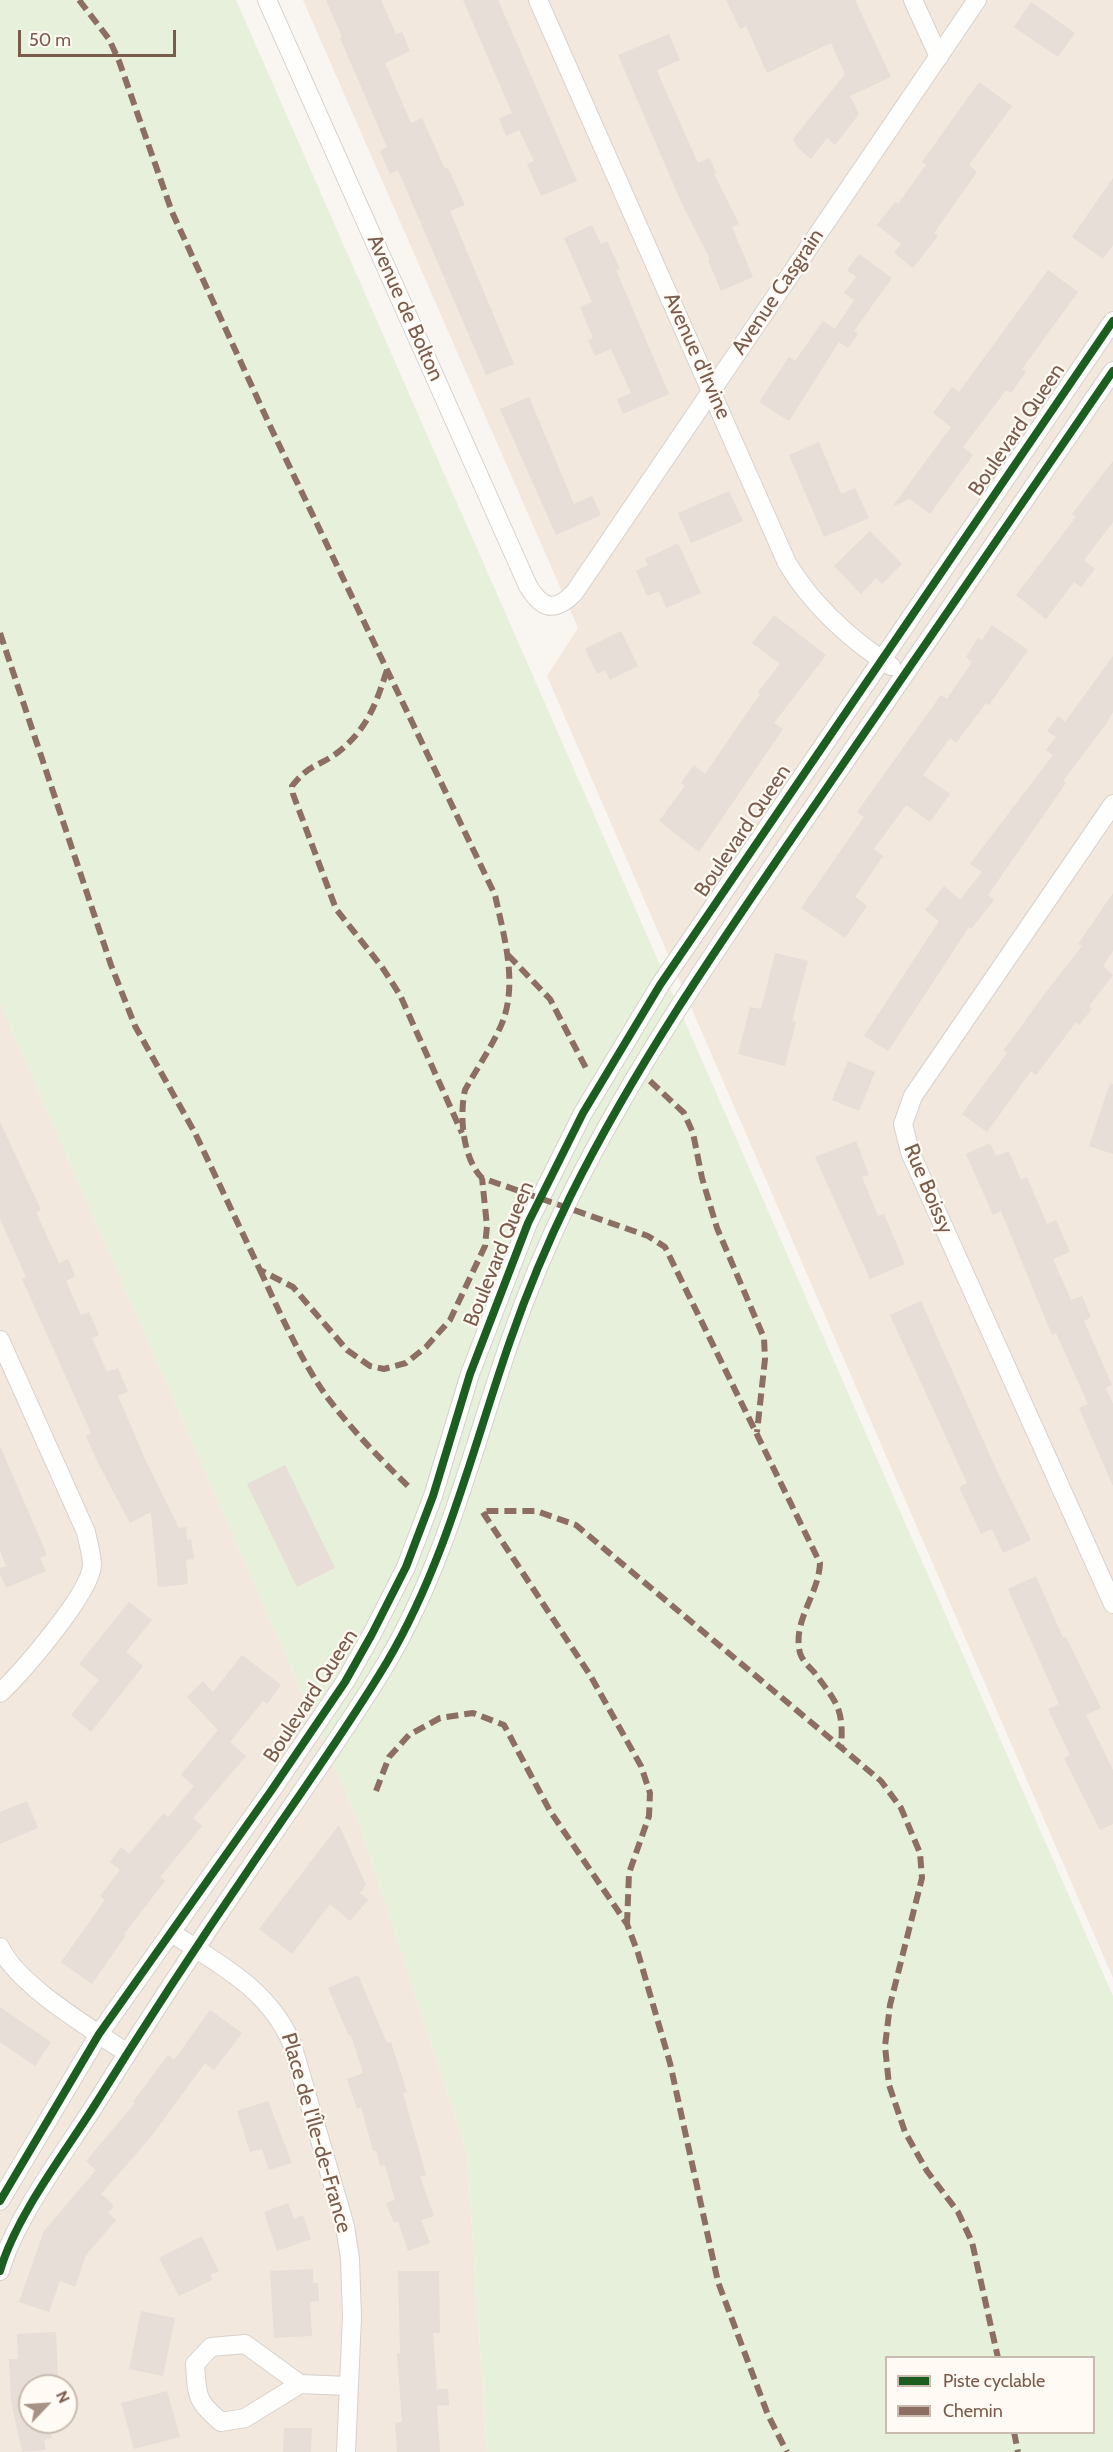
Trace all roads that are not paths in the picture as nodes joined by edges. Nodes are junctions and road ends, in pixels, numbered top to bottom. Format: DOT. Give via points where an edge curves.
graph roads {
  1 [pos="267,0"];
  2 [pos="538,0"];
  3 [pos="913,0"];
  4 [pos="968,5"];
  5 [pos="939,57"];
  6 [pos="1113,321"];
  7 [pos="1113,371"];
  8 [pos="712,389"];
  9 [pos="553,607"];
  10 [pos="882,660"];
  11 [pos="905,674"];
  12 [pos="1113,804"];
  13 [pos="697,930"];
  14 [pos="720,944"];
  15 [pos="0,1340"];
  16 [pos="1113,1604"];
  17 [pos="0,1694"];
  18 [pos="313,1729"];
  19 [pos="337,1744"];
  20 [pos="172,1933"];
  21 [pos="0,1947"];
  22 [pos="195,1949"];
  23 [pos="99,2034"];
  24 [pos="127,2053"];
  25 [pos="0,2201"];
  26 [pos="0,2271"];
  27 [pos="300,2384"];
  28 [pos="348,2386"];
  29 [pos="346,2452"];
  1 -- 9 [label="street, Avenue de Bolton" via="528,586 537,600"];
  2 -- 8 [label="street, Avenue d'Irvine"];
  3 -- 5 [label="street"];
  4 -- 5 [label="street, Avenue Casgrain"];
  5 -- 8 [label="street, Avenue Casgrain"];
  6 -- 10 [label="street, Boulevard Queen"];
  7 -- 11 [label="street, Boulevard Queen"];
  8 -- 9 [label="street, Avenue Casgrain" via="573,593"];
  8 -- 10 [label="street, Avenue d'Irvine" via="797,581 827,617"];
  10 -- 11 [label="street, Avenue d'Irvine"];
  10 -- 13 [label="street, Boulevard Queen"];
  11 -- 14 [label="street, Boulevard Queen"];
  12 -- 16 [label="street, Rue Boissy" via="914,1095 903,1124 910,1152"];
  13 -- 14 [label="street"];
  13 -- 18 [label="street, Boulevard Queen" via="583,1113 528,1222 471,1374 406,1567 345,1682"];
  14 -- 19 [label="street, Boulevard Queen" via="634,1078 571,1195 510,1340 432,1575 389,1658"];
  15 -- 17 [label="street" via="86,1532 92,1566 47,1641"];
  18 -- 19 [label="street, Boulevard Queen"];
  18 -- 20 [label="street, Boulevard Queen"];
  19 -- 22 [label="street, Boulevard Queen"];
  20 -- 22 [label="street, Place de l'Île-de-France"];
  20 -- 23 [label="street, Boulevard Queen"];
  21 -- 23 [label="street" via="6,1960 29,1983"];
  22 -- 24 [label="street, Boulevard Queen"];
  22 -- 28 [label="street, Place de l'Île-de-France" via="261,1996 283,2023 292,2044 345,2226 352,2317"];
  23 -- 24 [label="street"];
  23 -- 25 [label="street, Boulevard Queen"];
  24 -- 26 [label="street, Boulevard Queen" via="30,2207 5,2251"];
  27 -- 27 [label="street" via="246,2344 211,2347 195,2364 202,2406 221,2422 245,2418"];
  27 -- 28 [label="street"];
  28 -- 29 [label="street, Place de l'Île-de-France"];
}
